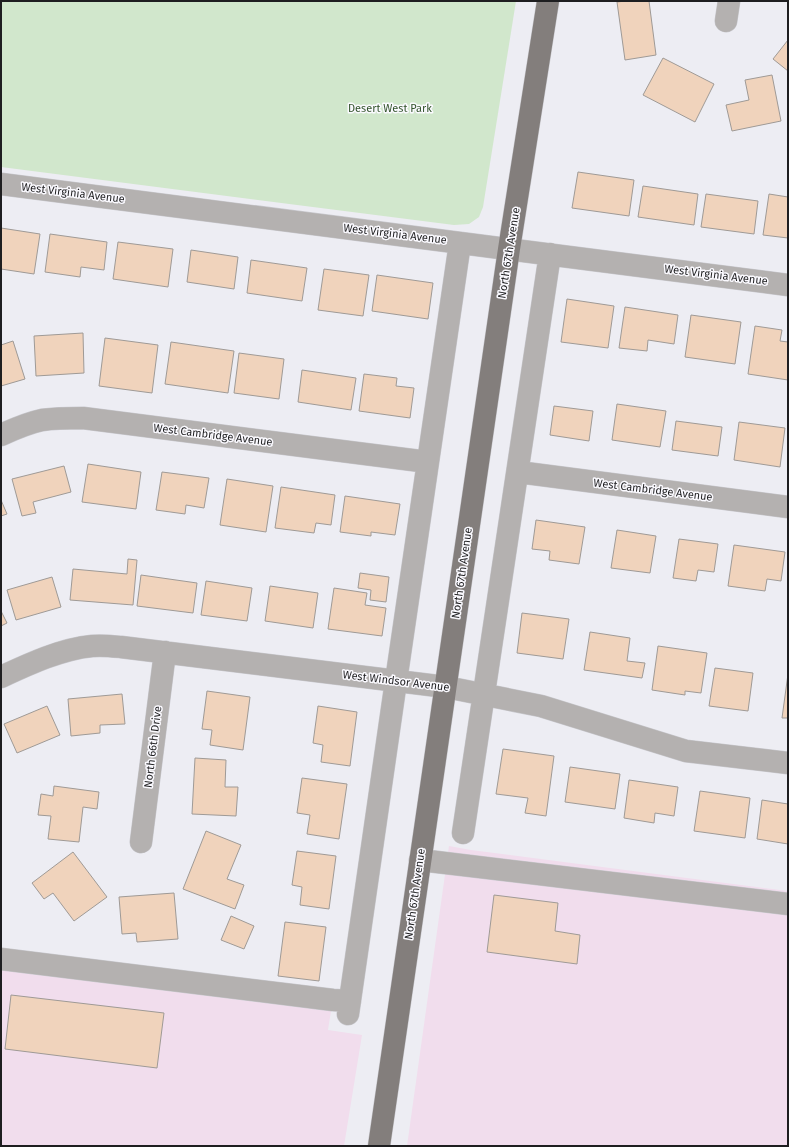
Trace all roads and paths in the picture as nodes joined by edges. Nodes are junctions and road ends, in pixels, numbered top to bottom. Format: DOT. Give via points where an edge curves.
graph roads {
  1 [pos="548,1"];
  2 [pos="1,184"];
  3 [pos="460,243"];
  4 [pos="509,249"];
  5 [pos="550,254"];
  6 [pos="788,285"];
  7 [pos="1,435"];
  8 [pos="428,462"];
  9 [pos="518,472"];
  10 [pos="788,507"];
  11 [pos="165,652"];
  12 [pos="1,677"];
  13 [pos="396,680"];
  14 [pos="446,686"];
  15 [pos="484,695"];
  16 [pos="788,763"];
  17 [pos="463,833"];
  18 [pos="141,842"];
  19 [pos="420,860"];
  20 [pos="788,904"];
  21 [pos="1,959"];
  22 [pos="379,1146"];
  1 -- 4 [label="main road, North 67th Avenue"];
  2 -- 3 [label="street, West Virginia Avenue"];
  3 -- 4 [label="street, West Virginia Avenue"];
  3 -- 8 [label="street"];
  4 -- 5 [label="street, West Virginia Avenue"];
  4 -- 14 [label="main road, North 67th Avenue"];
  5 -- 6 [label="street, West Virginia Avenue"];
  5 -- 9 [label="street"];
  7 -- 8 [label="street, West Cambridge Avenue" via="42,420 83,418"];
  8 -- 13 [label="street"];
  9 -- 10 [label="street, West Cambridge Avenue"];
  9 -- 15 [label="street"];
  11 -- 12 [label="street, West Windsor Avenue" via="93,646 37,660"];
  11 -- 13 [label="street, West Windsor Avenue"];
  11 -- 18 [label="street, North 66th Drive"];
  13 -- 14 [label="street, West Windsor Avenue"];
  13 -- 21 [label="street" via="349,1008 333,1000"];
  14 -- 15 [label="street, West Windsor Avenue"];
  14 -- 19 [label="main road, North 67th Avenue"];
  15 -- 16 [label="street, West Windsor Avenue" via="541,706 686,751"];
  15 -- 17 [label="street"];
  19 -- 20 [label="street"];
  19 -- 22 [label="main road, North 67th Avenue"];
}
